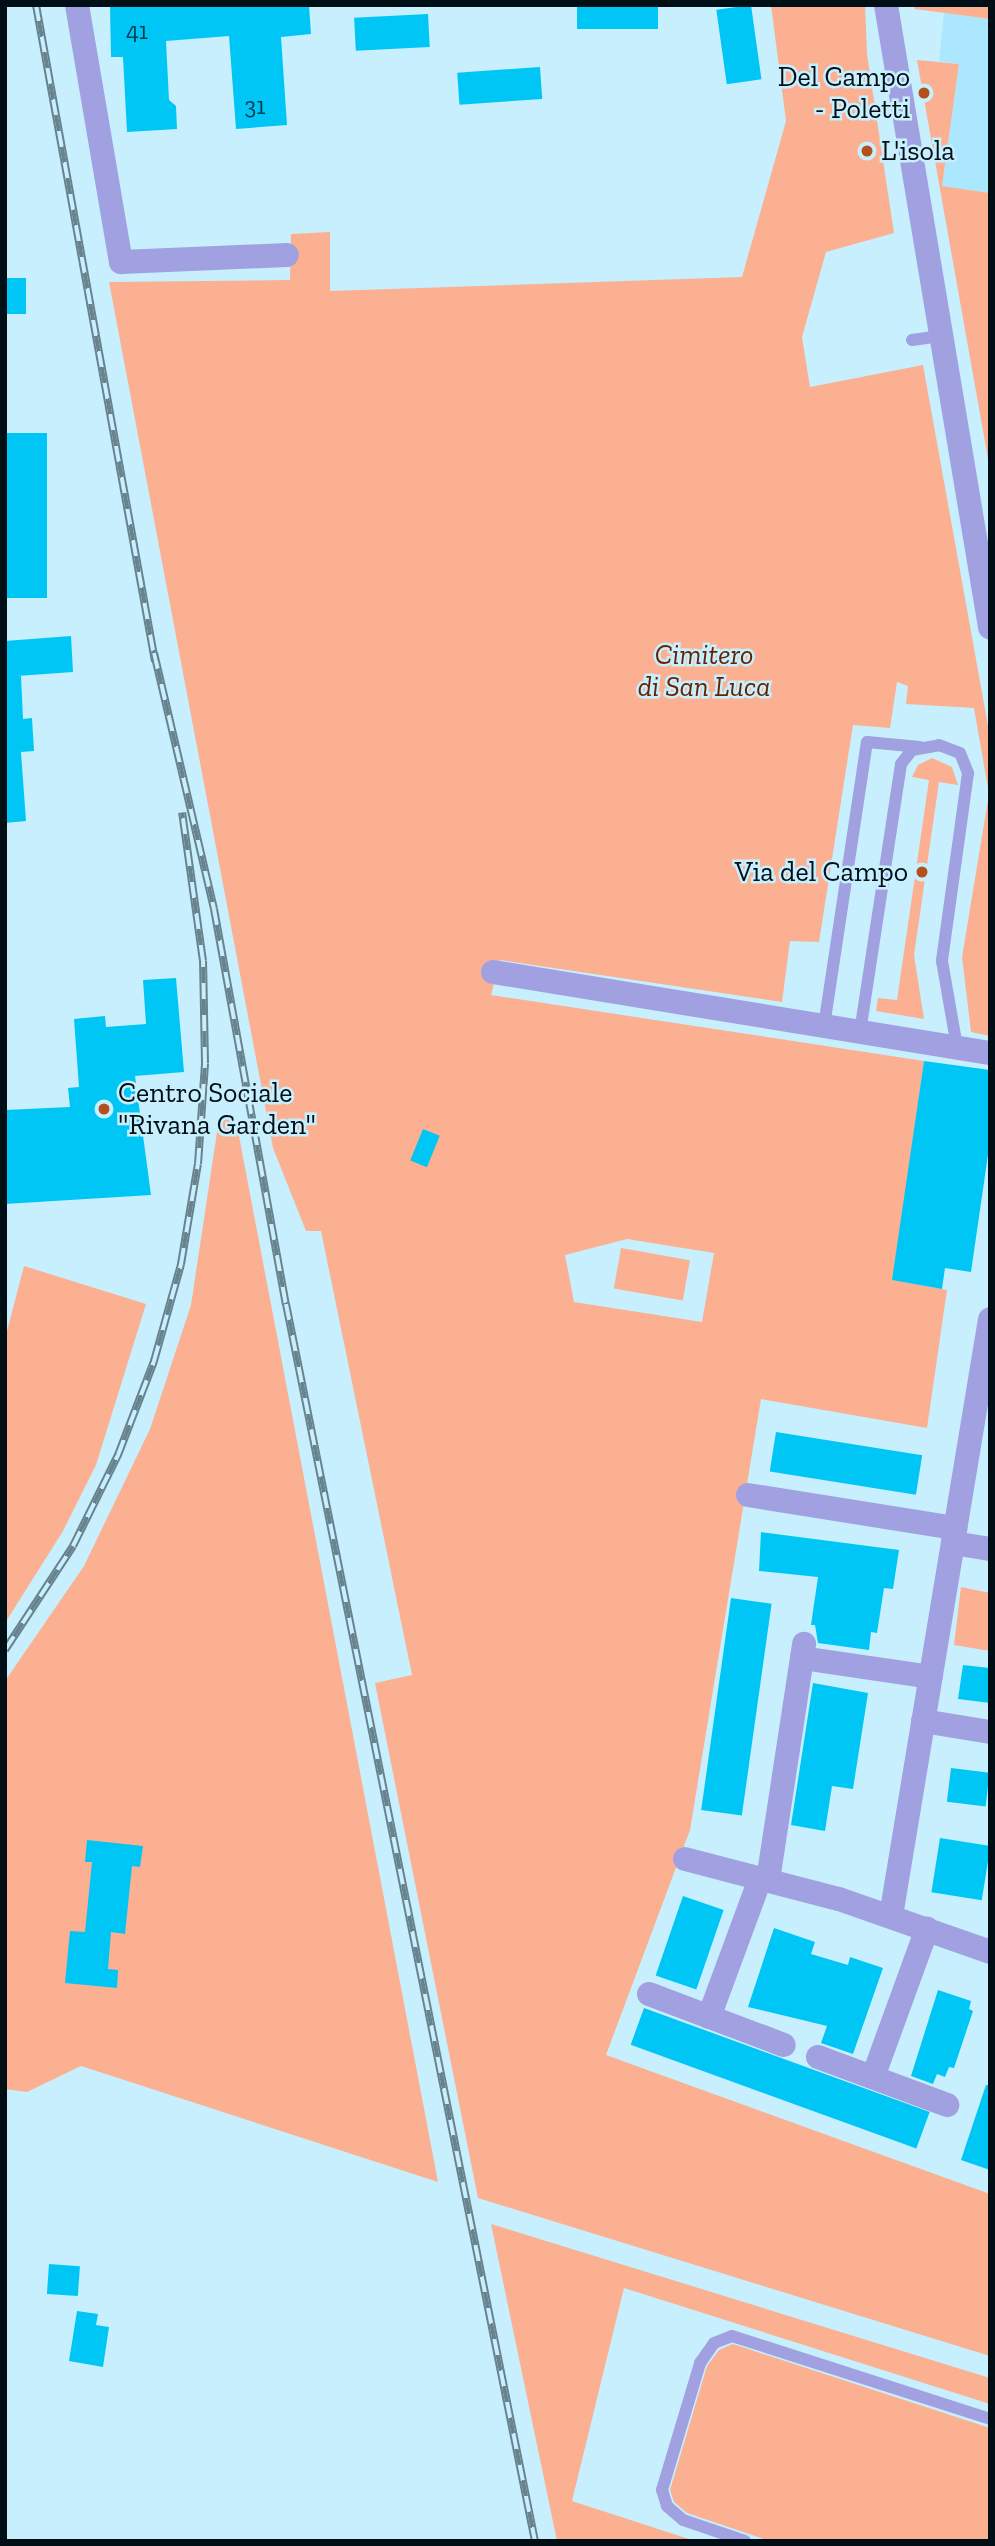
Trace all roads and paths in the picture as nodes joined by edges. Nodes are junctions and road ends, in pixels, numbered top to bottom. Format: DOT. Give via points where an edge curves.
graph roads {
  1 [pos="77,5"];
  2 [pos="886,5"];
  3 [pos="287,255"];
  4 [pos="939,336"];
  5 [pos="912,340"];
  6 [pos="990,627"];
  7 [pos="920,747"];
  8 [pos="493,972"];
  9 [pos="824,1026"];
  10 [pos="860,1032"];
  11 [pos="957,1048"];
  12 [pos="990,1053"];
  13 [pos="990,1319"];
  14 [pos="748,1495"];
  15 [pos="954,1535"];
  16 [pos="990,1549"];
  17 [pos="931,1678"];
  18 [pos="923,1721"];
  19 [pos="990,1732"];
  20 [pos="685,1859"];
  21 [pos="764,1880"];
  22 [pos="891,1916"];
  23 [pos="927,1929"];
  24 [pos="989,1948"];
  25 [pos="649,1994"];
  26 [pos="709,2017"];
  27 [pos="784,2045"];
  28 [pos="818,2057"];
  29 [pos="873,2077"];
  30 [pos="947,2105"];
  31 [pos="990,2419"];
  32 [pos="745,2541"];
  1 -- 3 [label="street" via="121,262"];
  2 -- 4 [label="street"];
  4 -- 5 [label="lane"];
  4 -- 6 [label="street"];
  7 -- 9 [label="lane" via="867,742"];
  7 -- 10 [label="lane" via="901,764"];
  7 -- 11 [label="lane" via="939,745 960,753 968,773 942,961"];
  8 -- 9 [label="street"];
  9 -- 10 [label="street"];
  10 -- 11 [label="street"];
  11 -- 12 [label="street"];
  13 -- 15 [label="street"];
  14 -- 15 [label="street"];
  15 -- 16 [label="street"];
  15 -- 17 [label="street"];
  17 -- 18 [label="street"];
  17 -- 21 [label="street" via="803,1651"];
  18 -- 19 [label="street"];
  18 -- 22 [label="street"];
  20 -- 21 [label="street"];
  21 -- 22 [label="street"];
  21 -- 26 [label="street"];
  22 -- 23 [label="street"];
  23 -- 24 [label="street"];
  23 -- 29 [label="street"];
  25 -- 26 [label="street"];
  26 -- 27 [label="street"];
  28 -- 29 [label="street"];
  29 -- 30 [label="street"];
  31 -- 32 [label="lane" via="732,2336 714,2343 700,2362 662,2490 667,2506 683,2520"];
}
